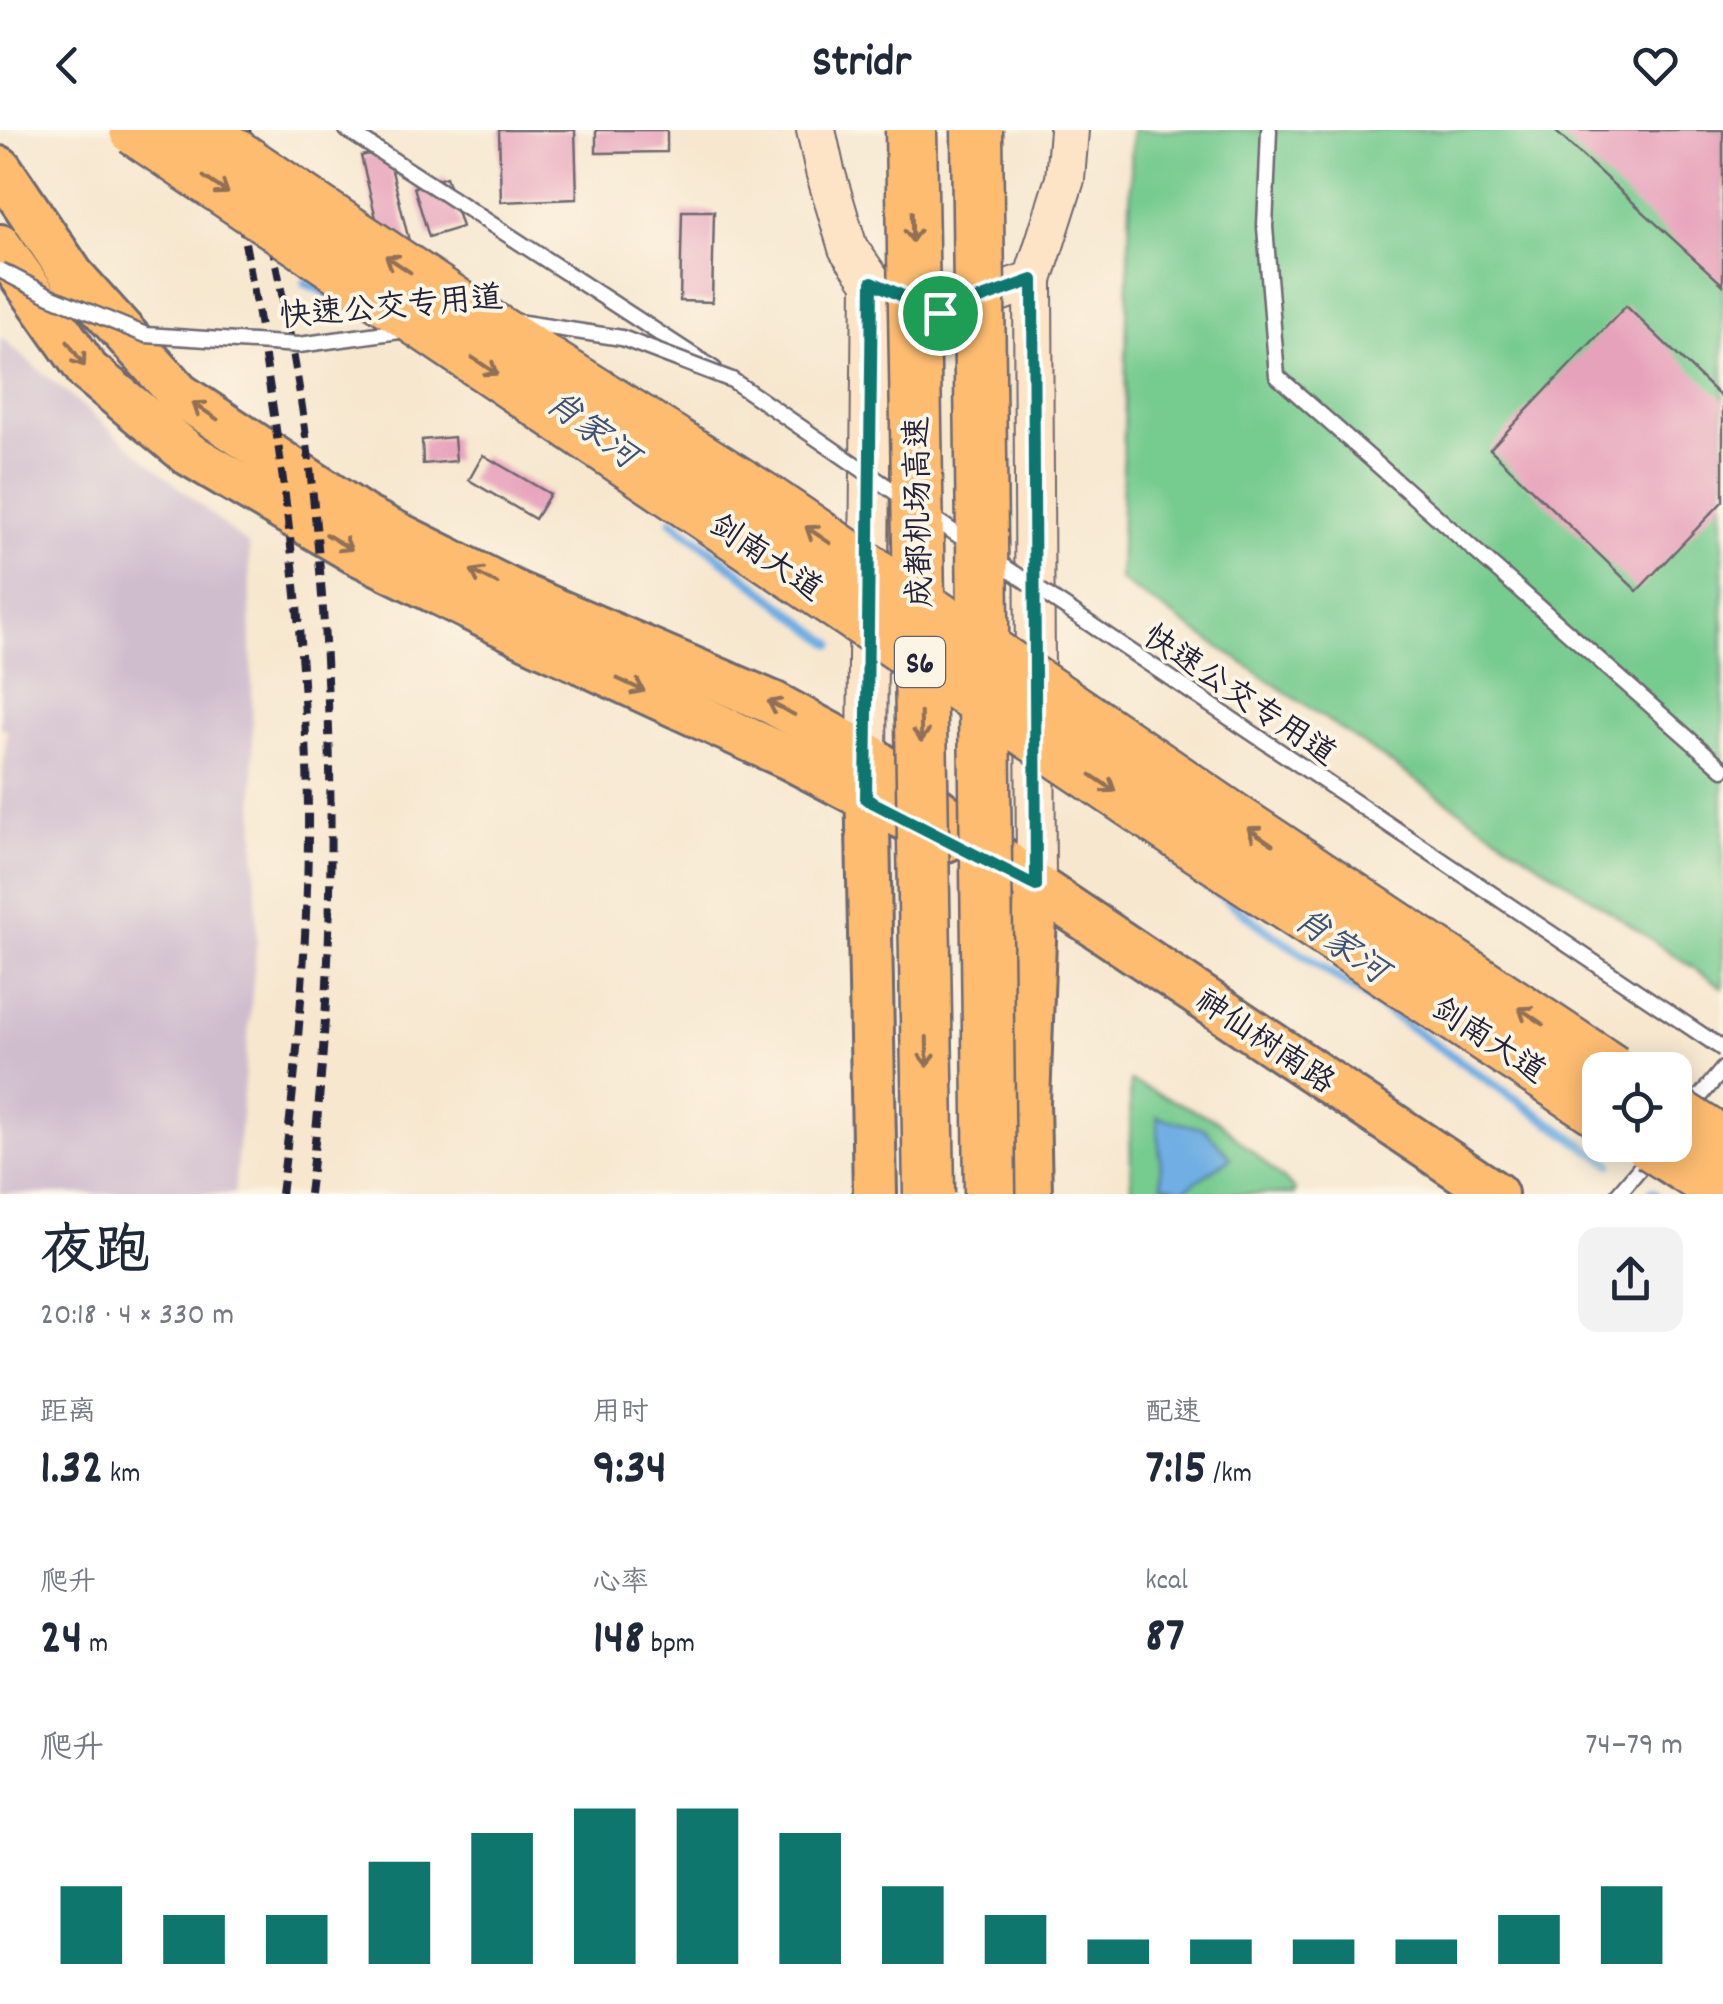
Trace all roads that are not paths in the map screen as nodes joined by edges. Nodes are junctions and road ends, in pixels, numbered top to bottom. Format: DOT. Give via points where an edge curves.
graph roads {
  1 [pos="135,130"];
  2 [pos="199,130"];
  3 [pos="346,130"];
  4 [pos="816,130"];
  5 [pos="910,130"];
  6 [pos="977,130"];
  7 [pos="1069,130"];
  8 [pos="1269,130"];
  9 [pos="0,168"];
  10 [pos="0,246"];
  11 [pos="0,270"];
  12 [pos="1033,280"];
  13 [pos="872,282"];
  14 [pos="732,380"];
  15 [pos="867,754"];
  16 [pos="1723,770"];
  17 [pos="866,799"];
  18 [pos="1036,886"];
  19 [pos="1723,1049"];
  20 [pos="1585,1052"];
  21 [pos="1723,1070"];
  22 [pos="1582,1100"];
  23 [pos="1692,1106"];
  24 [pos="1692,1132"];
  25 [pos="1692,1157"];
  26 [pos="1645,1162"];
  27 [pos="1721,1166"];
  28 [pos="875,1194"];
  29 [pos="930,1194"];
  30 [pos="990,1194"];
  31 [pos="1030,1194"];
  32 [pos="1496,1194"];
  33 [pos="1618,1194"];
  1 -- 22 [label="highway, 剑南大道, one-way, bridge"];
  20 -- 2 [label="highway, 剑南大道, one-way, bridge" via="768,501"];
  3 -- 14 [label="lane, 快速公交专用道, bridge"];
  4 -- 13 [label="main road" via="848,248"];
  5 -- 29 [label="highway, 成都机场高速 / S6, one-way, bridge"];
  6 -- 30 [label="highway, 成都机场高速 / S6, bridge"];
  7 -- 12 [label="main road" via="1066,179"];
  8 -- 16 [label="lane" via="1265,227 1276,376"];
  15 -- 9 [label="main road, one-way" via="773,703 516,593 364,516 180,394 72,275"];
  10 -- 17 [label="main road, one-way" via="88,371 189,454 355,552"];
  11 -- 14 [label="lane, 快速公交专用道, bridge" via="146,336 299,345 496,318 622,338"];
  12 -- 13 [label="main road" via="940,313"];
  12 -- 18 [label="main road"];
  13 -- 15 [label="main road"];
  14 -- 19 [label="lane, 快速公交专用道, bridge"];
  15 -- 17 [label="main road"];
  15 -- 18 [label="main road"];
  17 -- 18 [label="main road"];
  17 -- 28 [label="main road"];
  18 -- 31 [label="main road"];
  18 -- 32 [label="main road, 神仙树南路"];
  21 -- 23 [label="lane"];
  24 -- 27 [label="highway, bridge"];
  25 -- 27 [label="highway, bridge"];
  26 -- 33 [label="lane"];
}
